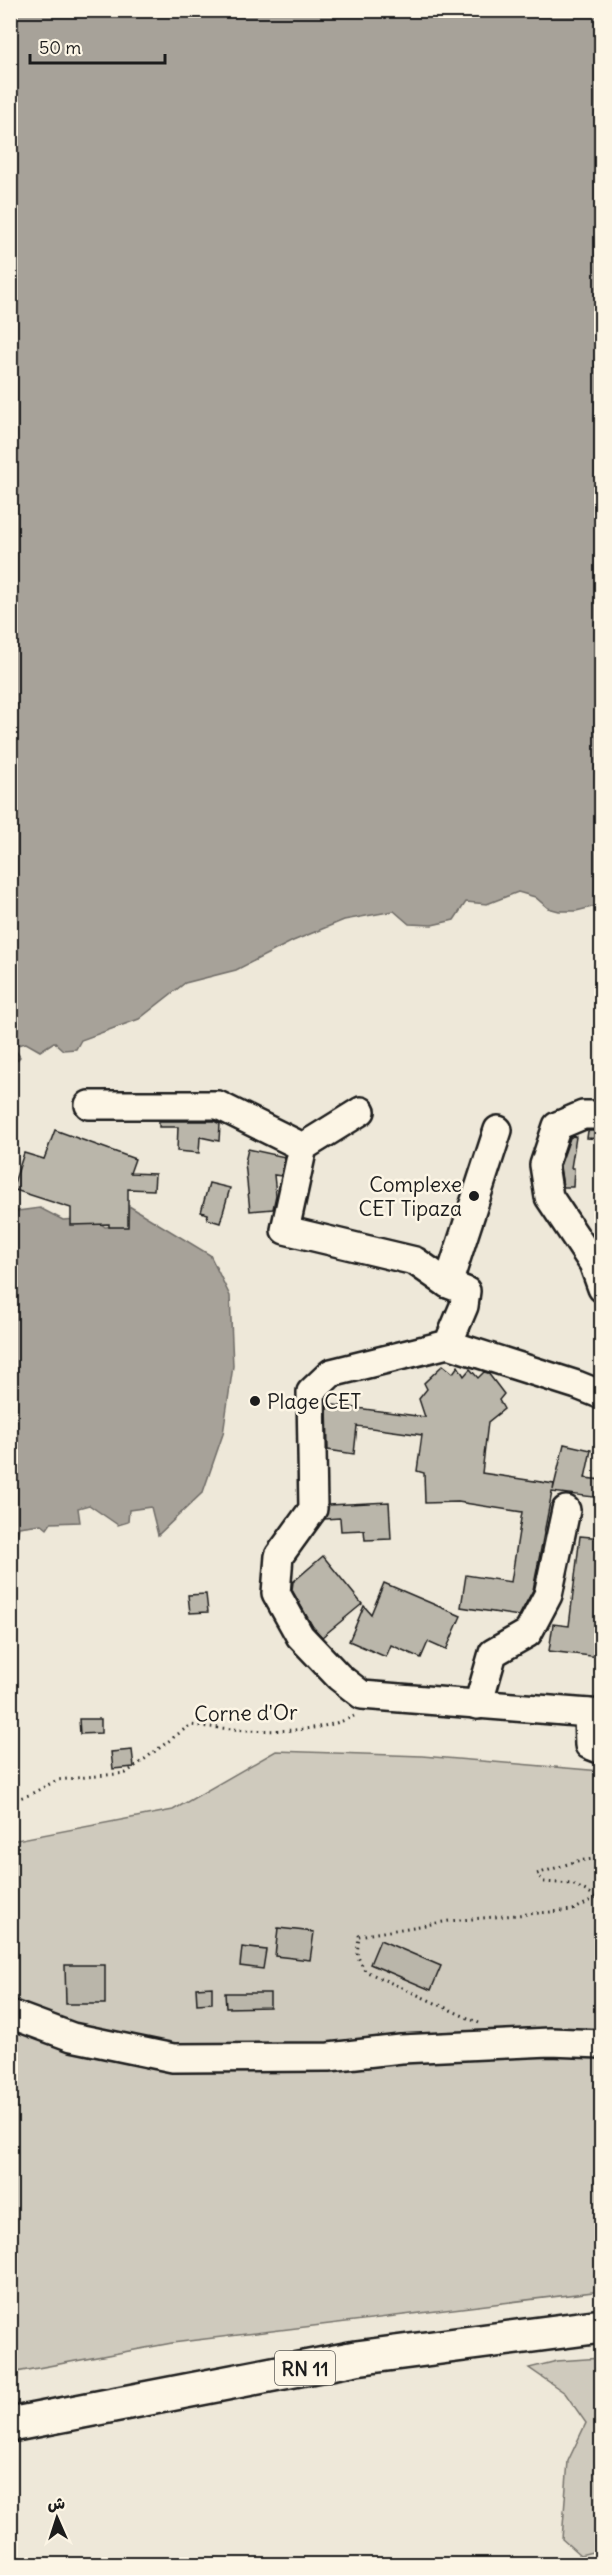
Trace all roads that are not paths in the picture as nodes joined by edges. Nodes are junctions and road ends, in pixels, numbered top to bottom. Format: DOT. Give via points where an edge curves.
graph roads {
  1 [pos="89,1105"];
  2 [pos="361,1111"];
  3 [pos="602,1115"];
  4 [pos="498,1130"];
  5 [pos="303,1147"];
  6 [pos="448,1284"];
  7 [pos="602,1288"];
  8 [pos="448,1344"];
  9 [pos="602,1395"];
  10 [pos="566,1510"];
  11 [pos="478,1705"];
  12 [pos="595,1714"];
  13 [pos="602,1750"];
  14 [pos="10,2014"];
  15 [pos="602,2044"];
  16 [pos="602,2326"];
  17 [pos="10,2425"];
  1 -- 5 [label="street" via="218,1105"];
  2 -- 5 [label="street"];
  3 -- 7 [label="street" via="583,1115 557,1126 544,1164 549,1197 593,1263"];
  4 -- 6 [label="street"];
  5 -- 6 [label="street" via="285,1230 415,1261"];
  6 -- 8 [label="street" via="466,1291"];
  8 -- 9 [label="street"];
  8 -- 11 [label="street" via="331,1373 311,1392 313,1509 279,1556 276,1593 300,1636 362,1695"];
  10 -- 11 [label="street" via="548,1595 528,1633 493,1653"];
  11 -- 12 [label="street"];
  12 -- 13 [label="street" via="589,1745"];
  14 -- 15 [label="street" via="72,2037 173,2058 329,2057 401,2049 550,2042"];
  16 -- 17 [label="main road, RN 11" via="356,2358"];
}
